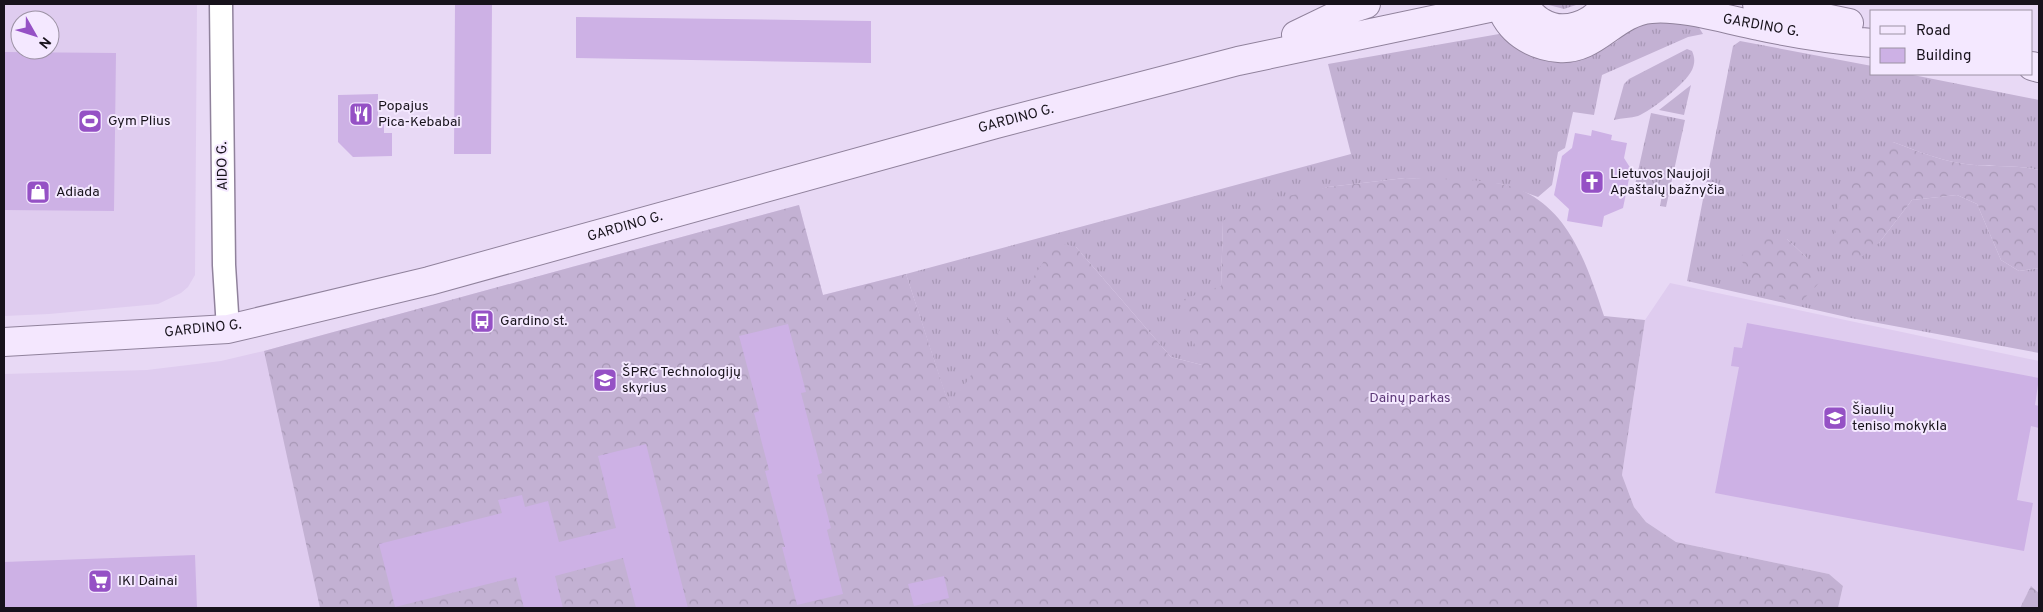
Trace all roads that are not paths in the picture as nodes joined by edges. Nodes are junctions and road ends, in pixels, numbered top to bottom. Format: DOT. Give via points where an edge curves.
graph roads {
  1 [pos="221,4"];
  2 [pos="1366,4"];
  3 [pos="1415,4"];
  4 [pos="1606,4"];
  5 [pos="1757,4"];
  6 [pos="1789,4"];
  7 [pos="1508,9"];
  8 [pos="1825,18"];
  9 [pos="1870,28"];
  10 [pos="1296,34"];
  11 [pos="1870,43"];
  12 [pos="1238,61"];
  13 [pos="228,329"];
  14 [pos="4,342"];
  1 -- 13 [label="street, AIDO G." via="224,265"];
  2 -- 10 [label="main road"];
  3 -- 10 [label="main road, GARDINO G."];
  4 -- 7 [label="main road" via="1585,23 1567,28 1542,23 1526,8"];
  5 -- 8 [label="main road, GARDINO G."];
  6 -- 8 [label="main road"];
  7 -- 11 [label="main road, GARDINO G." via="1539,44 1560,49 1591,41 1623,17 1653,9"];
  7 -- 12 [label="main road" via="1506,26 1486,25 1290,61"];
  8 -- 9 [label="main road, GARDINO G."];
  10 -- 12 [label="main road, GARDINO G."];
  12 -- 13 [label="main road, GARDINO G." via="996,124 429,281"];
  13 -- 14 [label="main road, GARDINO G."];
}
